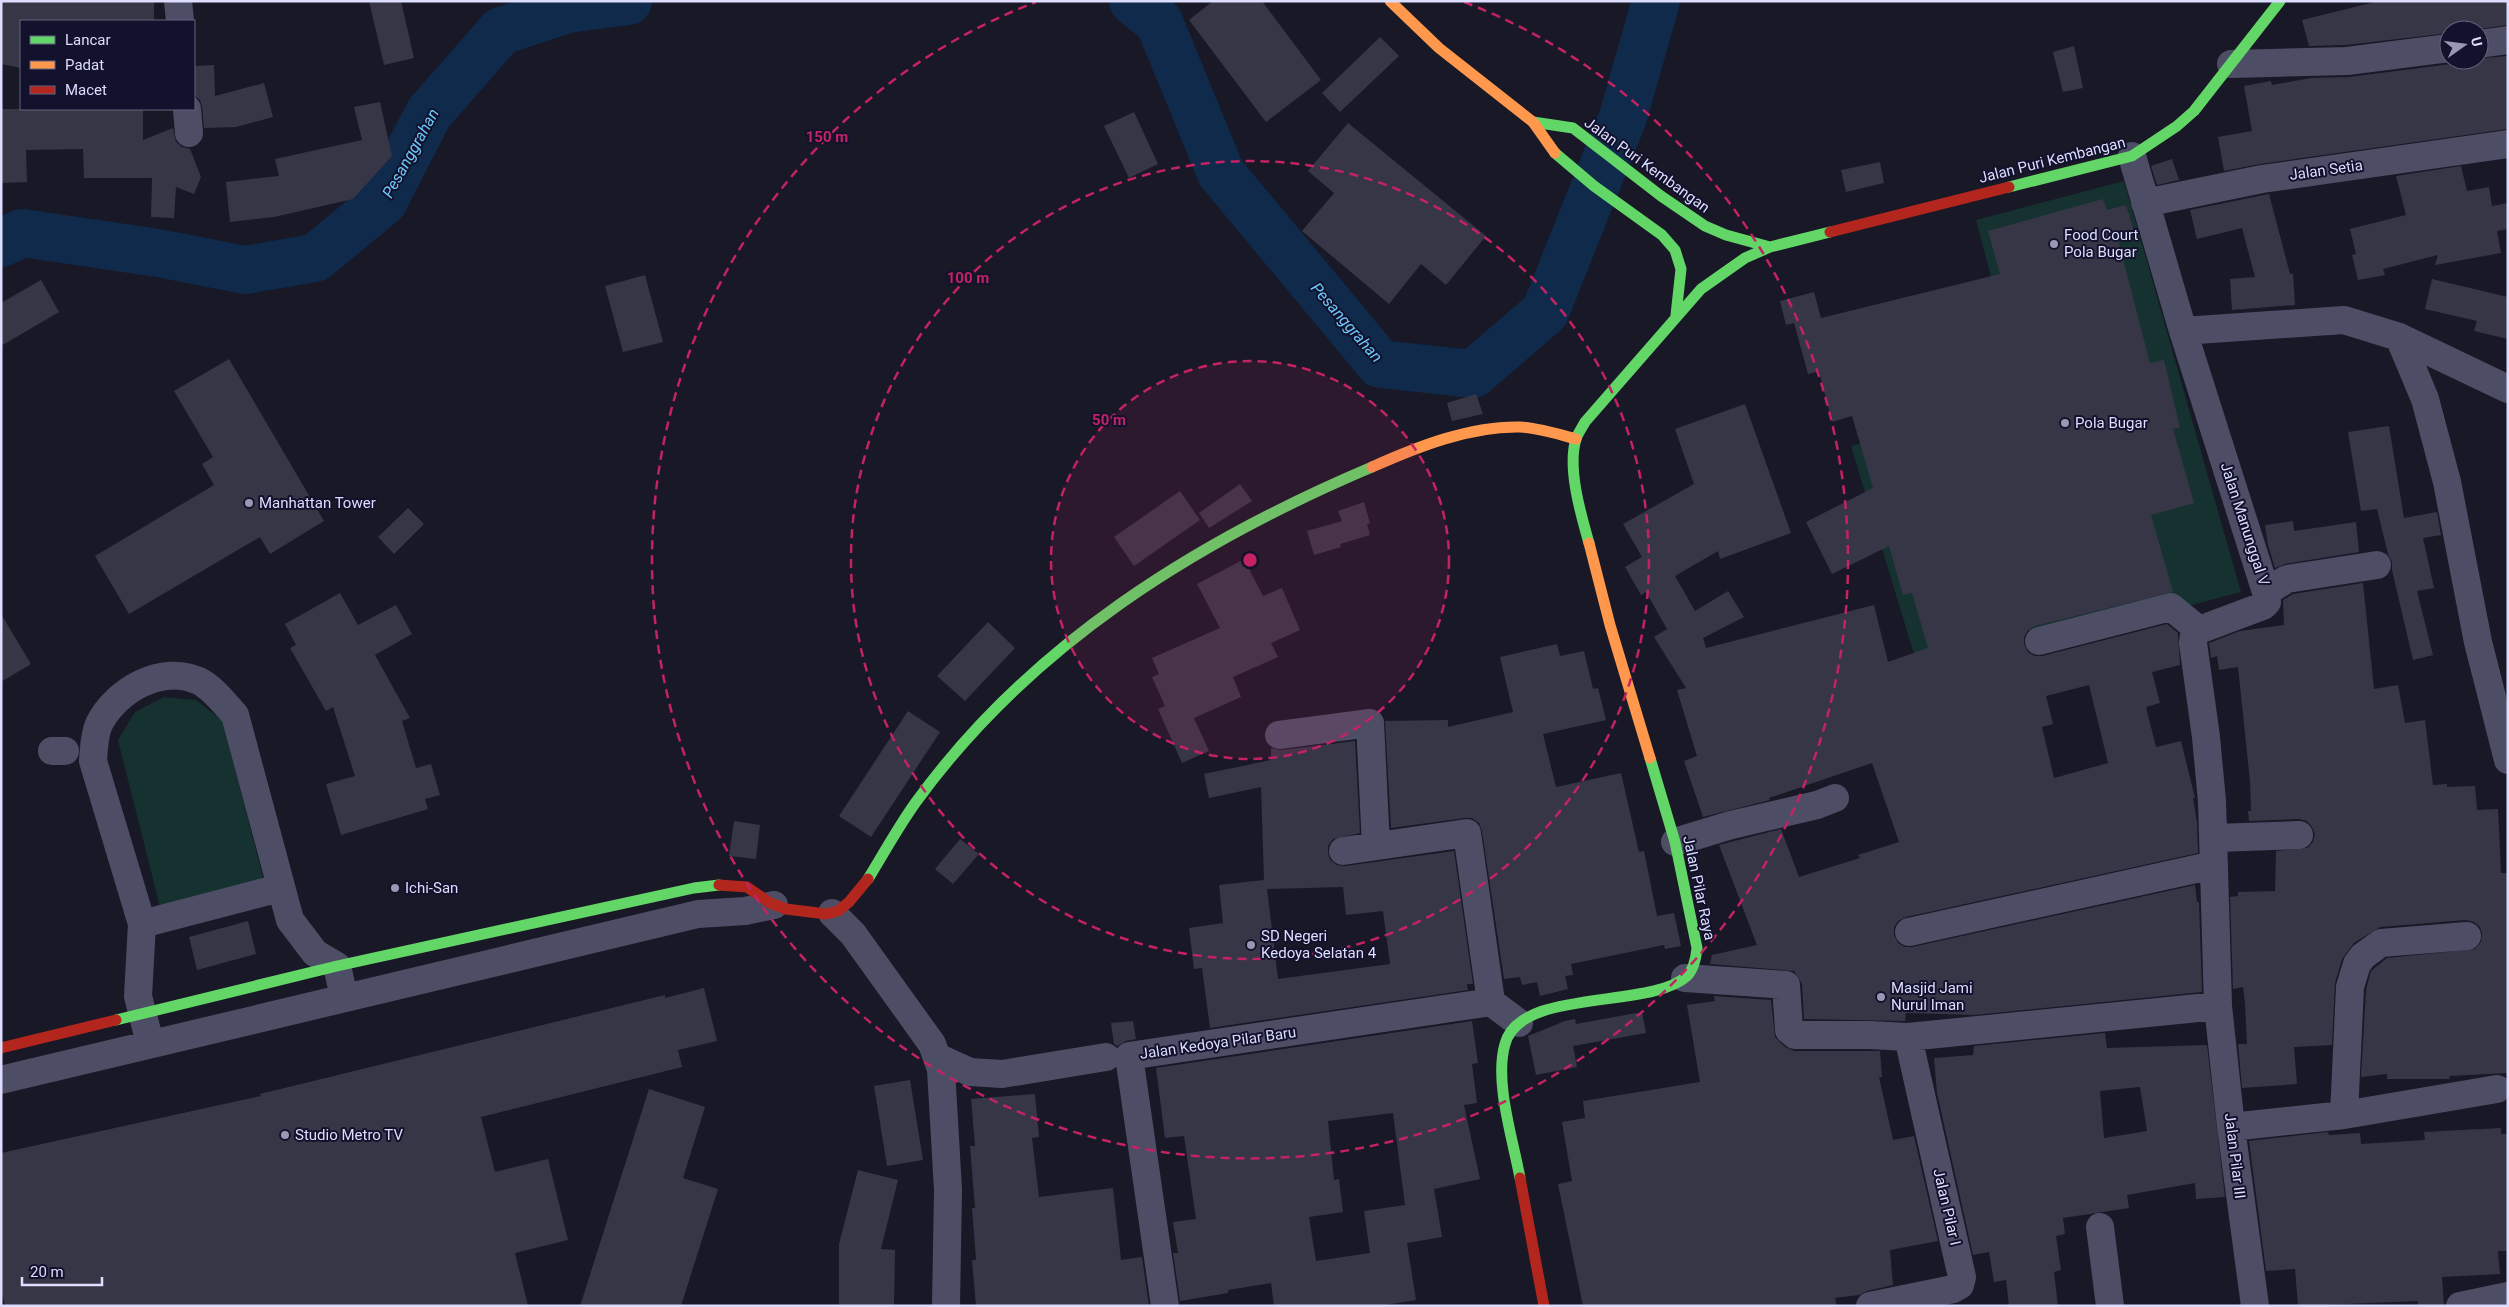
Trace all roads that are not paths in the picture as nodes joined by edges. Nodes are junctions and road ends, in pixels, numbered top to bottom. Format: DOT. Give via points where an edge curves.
graph roads {
  1 [pos="178,1"];
  2 [pos="1390,1"];
  3 [pos="2280,1"];
  4 [pos="180,20"];
  5 [pos="2508,40"];
  6 [pos="2489,43"];
  7 [pos="2439,49"];
  8 [pos="2231,64"];
  9 [pos="1533,122"];
  10 [pos="2508,144"];
  11 [pos="2132,156"];
  12 [pos="2145,203"];
  13 [pos="1770,247"];
  14 [pos="1676,315"];
  15 [pos="2183,331"];
  16 [pos="2399,338"];
  17 [pos="2508,389"];
  18 [pos="1576,439"];
  19 [pos="2377,566"];
  20 [pos="2266,592"];
  21 [pos="2199,630"];
  22 [pos="2039,640"];
  23 [pos="1279,735"];
  24 [pos="2508,760"];
  25 [pos="1835,798"];
  26 [pos="2299,836"];
  27 [pos="2215,838"];
  28 [pos="1675,842"];
  29 [pos="1376,846"];
  30 [pos="1343,851"];
  31 [pos="2214,865"];
  32 [pos="280,888"];
  33 [pos="774,906"];
  34 [pos="832,913"];
  35 [pos="142,924"];
  36 [pos="1909,932"];
  37 [pos="2467,936"];
  38 [pos="337,966"];
  39 [pos="1685,978"];
  40 [pos="344,997"];
  41 [pos="1492,1002"];
  42 [pos="2218,1006"];
  43 [pos="142,1012"];
  44 [pos="1520,1023"];
  45 [pos="1908,1038"];
  46 [pos="150,1043"];
  47 [pos="1,1048"];
  48 [pos="937,1057"];
  49 [pos="1106,1058"];
  50 [pos="1,1080"];
  51 [pos="2497,1088"];
  52 [pos="2344,1115"];
  53 [pos="2231,1127"];
  54 [pos="2100,1227"];
  55 [pos="2508,1296"];
  56 [pos="946,1306"];
  57 [pos="1166,1306"];
  58 [pos="1544,1306"];
  59 [pos="1870,1306"];
  60 [pos="2110,1306"];
  61 [pos="2255,1306"];
  62 [pos="2460,1306"];
  1 -- 4 [label="street"];
  2 -- 9 [label="street, Jalan Puri Kembangan" via="1453,60"];
  3 -- 8 [label="street, Jalan Puri Kembangan"];
  5 -- 6 [label="street"];
  7 -- 8 [label="street" via="2347,61"];
  8 -- 11 [label="street, Jalan Puri Kembangan" via="2194,111"];
  9 -- 13 [label="street, Jalan Puri Kembangan" via="1573,128 1686,214 1726,235"];
  9 -- 14 [label="street, Jalan Puri Kembangan" via="1554,152 1594,186 1662,235 1675,250 1681,269"];
  10 -- 12 [label="street, Jalan Setia" via="2262,179"];
  11 -- 12 [label="street, Jalan Manunggal V"];
  11 -- 13 [label="street, Jalan Puri Kembangan"];
  12 -- 15 [label="street, Jalan Manunggal V"];
  13 -- 14 [label="street, Jalan Puri Kembangan" via="1724,271"];
  14 -- 18 [label="street, Jalan Puri Kembangan" via="1590,416"];
  15 -- 16 [label="street" via="2332,319"];
  15 -- 20 [label="street, Jalan Manunggal V"];
  16 -- 17 [label="street"];
  16 -- 24 [label="street" via="2425,399 2440,455 2478,642"];
  18 -- 28 [label="street, Jalan Pilar Raya" via="1573,457 1579,507 1610,625"];
  18 -- 34 [label="street" via="1550,431 1504,428 1469,433 1412,450 1259,518 1182,560 1092,622 1006,696 958,748 906,817 855,897"];
  19 -- 20 [label="street" via="2287,579"];
  20 -- 21 [label="street, Jalan Manunggal V" via="2266,602 2255,610"];
  21 -- 22 [label="street" via="2171,607"];
  21 -- 27 [label="street" via="2194,634 2194,658 2206,737"];
  23 -- 29 [label="street" via="1370,723"];
  25 -- 28 [label="street"];
  26 -- 27 [label="street"];
  27 -- 31 [label="street"];
  28 -- 39 [label="street, Jalan Pilar Raya" via="1697,948 1695,964"];
  29 -- 30 [label="street"];
  29 -- 41 [label="street" via="1467,833"];
  31 -- 36 [label="street"];
  31 -- 42 [label="street"];
  32 -- 35 [label="street"];
  32 -- 35 [label="street" via="235,715 199,681 181,676 157,678 129,689 110,706 98,725 94,744 93,761"];
  32 -- 38 [label="street" via="290,920 315,953"];
  33 -- 34 [label="street" via="805,913"];
  33 -- 38 [label="street" via="750,888 725,884 694,888"];
  33 -- 40 [label="street" via="698,914"];
  34 -- 48 [label="street" via="853,934 932,1044"];
  35 -- 43 [label="street" via="138,996"];
  37 -- 52 [label="street" via="2381,943 2357,964 2350,987"];
  38 -- 40 [label="street"];
  38 -- 43 [label="street"];
  39 -- 44 [label="street" via="1664,988 1542,1012"];
  39 -- 45 [label="street" via="1786,985 1789,1030 1795,1035 1869,1034"];
  40 -- 46 [label="street"];
  41 -- 44 [label="street"];
  41 -- 57 [label="street, Jalan Kedoya Pilar Baru" via="1129,1056"];
  42 -- 45 [label="street"];
  42 -- 53 [label="street, Jalan Pilar III"];
  43 -- 46 [label="street"];
  43 -- 47 [label="street"];
  44 -- 58 [label="street" via="1507,1038 1501,1062 1502,1089"];
  45 -- 59 [label="street, Jalan Pilar I" via="1962,1277 1960,1285 1953,1289"];
  46 -- 50 [label="street"];
  48 -- 49 [label="street" via="970,1072 1002,1074"];
  48 -- 56 [label="street" via="942,1083 948,1190"];
  51 -- 52 [label="street"];
  52 -- 53 [label="street"];
  53 -- 61 [label="street, Jalan Pilar III"];
  54 -- 60 [label="street"];
  55 -- 62 [label="street"];
}
